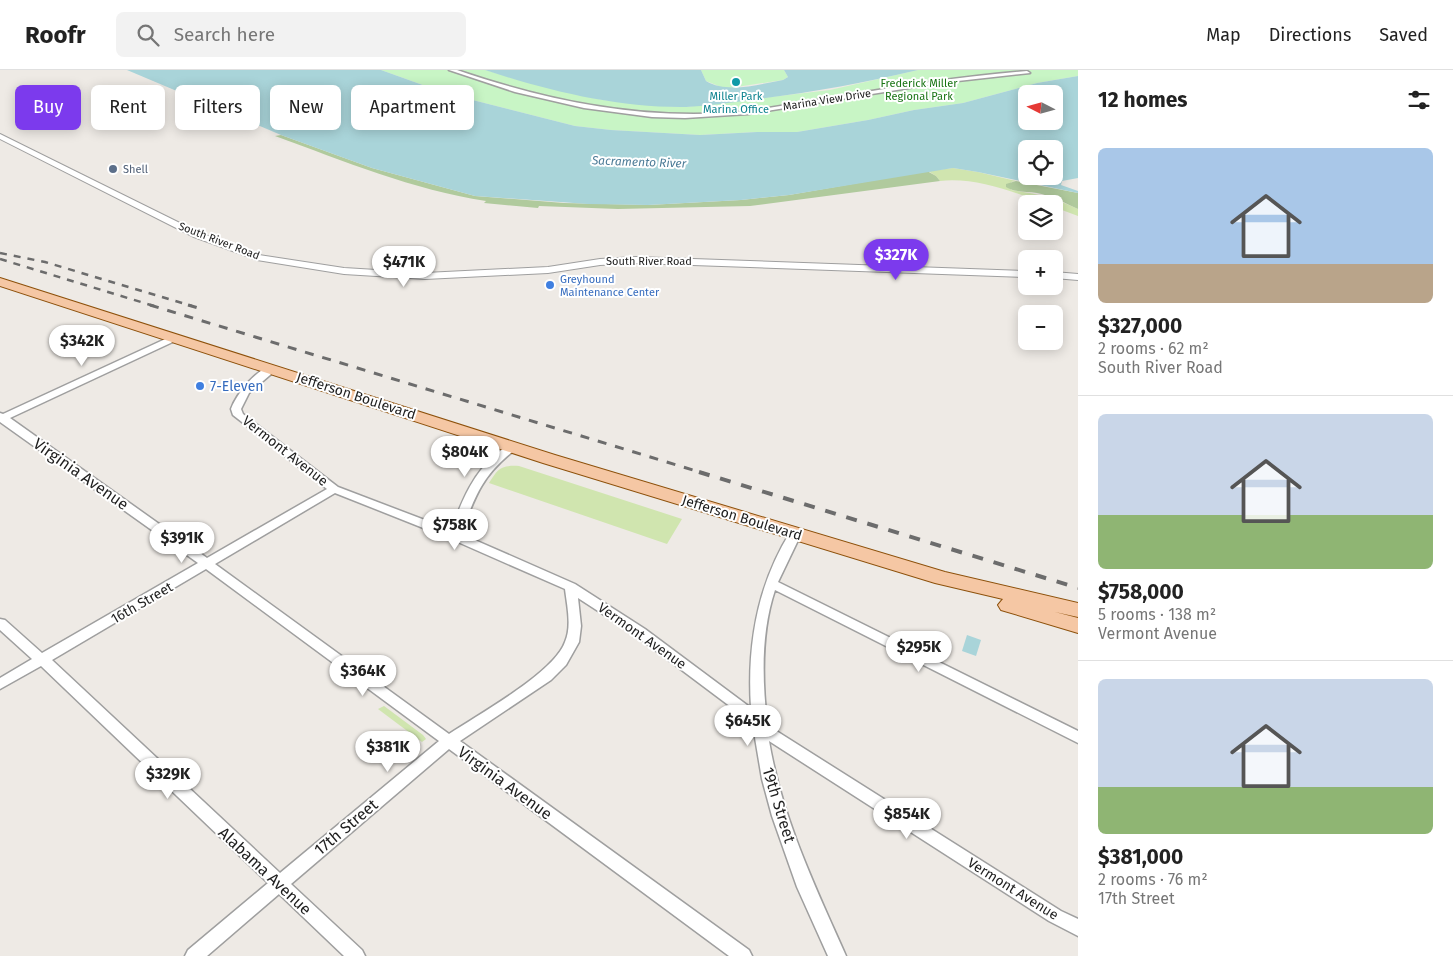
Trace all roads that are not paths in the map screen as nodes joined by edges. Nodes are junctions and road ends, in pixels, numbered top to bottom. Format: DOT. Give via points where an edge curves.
graph roads {
  1 [pos="452,70"];
  2 [pos="1027,73"];
  3 [pos="0,136"];
  4 [pos="1018,274"];
  5 [pos="1063,276"];
  6 [pos="1078,277"];
  7 [pos="0,282"];
  8 [pos="174,338"];
  9 [pos="272,369"];
  10 [pos="1,417"];
  11 [pos="512,447"];
  12 [pos="334,490"];
  13 [pos="795,534"];
  14 [pos="455,536"];
  15 [pos="208,564"];
  16 [pos="942,578"];
  17 [pos="771,583"];
  18 [pos="571,587"];
  19 [pos="1078,610"];
  20 [pos="0,623"];
  21 [pos="1078,626"];
  22 [pos="41,660"];
  23 [pos="0,684"];
  24 [pos="758,722"];
  25 [pos="1078,737"];
  26 [pos="448,742"];
  27 [pos="279,884"];
  28 [pos="1078,928"];
  29 [pos="194,956"];
  30 [pos="356,956"];
  31 [pos="743,956"];
  32 [pos="837,956"];
  1 -- 2 [label="street, Marina View Drive" via="583,106 641,114 693,116 735,114 973,76"];
  3 -- 4 [label="street, South River Road" via="197,235 257,257 316,268 369,274 441,276 548,270 636,260"];
  5 -- 6 [label="street"];
  7 -- 8 [label="main road, Jefferson Boulevard"];
  8 -- 9 [label="main road, Jefferson Boulevard"];
  8 -- 10 [label="street"];
  9 -- 11 [label="main road, Jefferson Boulevard"];
  9 -- 12 [label="street, Vermont Avenue" via="238,400 238,415"];
  10 -- 15 [label="street, Virginia Avenue"];
  11 -- 13 [label="main road, Jefferson Boulevard"];
  11 -- 14 [label="street" via="482,473"];
  12 -- 14 [label="street, Vermont Avenue"];
  12 -- 15 [label="street, 16th Street"];
  13 -- 16 [label="main road, Jefferson Boulevard"];
  13 -- 17 [label="street, 19th Street"];
  14 -- 18 [label="street, Vermont Avenue"];
  15 -- 22 [label="street, 16th Street"];
  15 -- 26 [label="street, Virginia Avenue"];
  16 -- 19 [label="main road, Jefferson Boulevard"];
  16 -- 21 [label="main road, Jefferson Boulevard" via="974,595"];
  17 -- 24 [label="street, 19th Street" via="758,639"];
  17 -- 25 [label="street"];
  18 -- 24 [label="street, Vermont Avenue" via="640,632"];
  18 -- 26 [label="street, 17th Street" via="575,626 572,642 561,662 546,676"];
  20 -- 22 [label="street, Alabama Avenue"];
  22 -- 23 [label="street, 16th Street"];
  22 -- 27 [label="street, Alabama Avenue"];
  24 -- 28 [label="street, Vermont Avenue" via="789,747"];
  24 -- 32 [label="street, 19th Street" via="781,819"];
  26 -- 27 [label="street, 17th Street"];
  26 -- 31 [label="street, Virginia Avenue"];
  27 -- 29 [label="street, 17th Street"];
  27 -- 30 [label="street, Alabama Avenue"];
}
